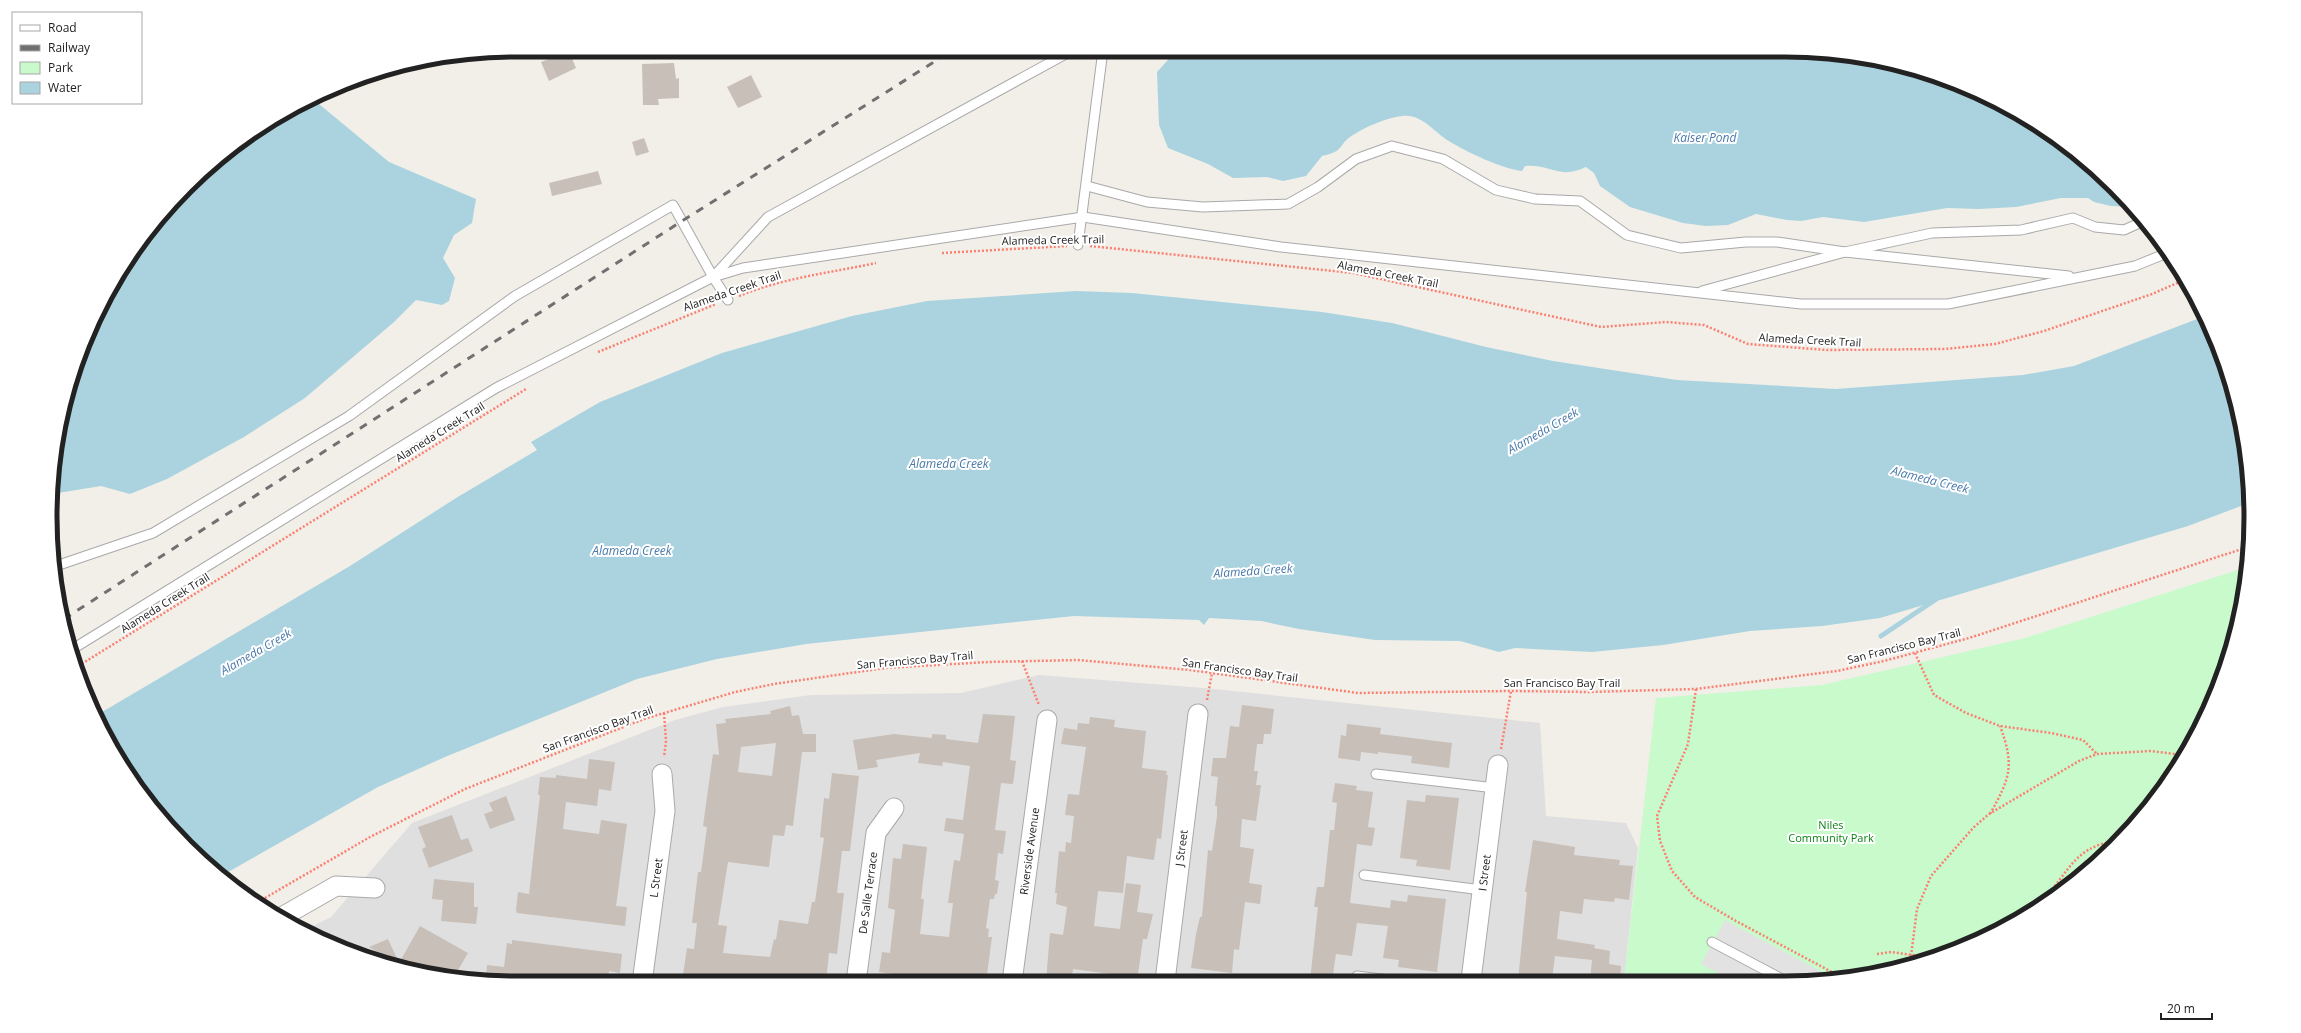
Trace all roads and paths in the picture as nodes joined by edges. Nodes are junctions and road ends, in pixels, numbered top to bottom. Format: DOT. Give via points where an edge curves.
graph roads {
  1 [pos="1060,57"];
  2 [pos="1102,57"];
  3 [pos="1086,186"];
  4 [pos="1083,217"];
  5 [pos="2138,224"];
  6 [pos="1078,245"];
  7 [pos="1845,252"];
  8 [pos="937,254"];
  9 [pos="2162,255"];
  10 [pos="879,262"];
  11 [pos="713,277"];
  12 [pos="2078,277"];
  13 [pos="2179,282"];
  14 [pos="1697,292"];
  15 [pos="728,300"];
  16 [pos="592,355"];
  17 [pos="533,385"];
  18 [pos="2243,549"];
  19 [pos="60,565"];
  20 [pos="76,647"];
  21 [pos="1915,653"];
  22 [pos="1022,661"];
  23 [pos="81,664"];
  24 [pos="1212,673"];
  25 [pos="1696,689"];
  26 [pos="1511,690"];
  27 [pos="664,713"];
  28 [pos="1198,714"];
  29 [pos="1046,720"];
  30 [pos="2000,726"];
  31 [pos="2097,754"];
  32 [pos="2177,754"];
  33 [pos="1498,766"];
  34 [pos="662,774"];
  35 [pos="1376,774"];
  36 [pos="1495,788"];
  37 [pos="894,808"];
  38 [pos="1989,814"];
  39 [pos="2107,843"];
  40 [pos="1364,875"];
  41 [pos="374,888"];
  42 [pos="1482,890"];
  43 [pos="2046,894"];
  44 [pos="262,900"];
  45 [pos="287,914"];
  46 [pos="1712,942"];
  47 [pos="1877,954"];
  48 [pos="1912,954"];
  49 [pos="1920,955"];
  50 [pos="1911,958"];
  51 [pos="1834,973"];
  52 [pos="643,976"];
  53 [pos="857,976"];
  54 [pos="1013,976"];
  55 [pos="1166,976"];
  56 [pos="1471,976"];
  57 [pos="1776,976"];
  1 -- 11 [label="lane" via="768,217"];
  2 -- 3 [label="lane"];
  3 -- 4 [label="lane"];
  3 -- 7 [label="lane" via="1146,202 1196,206 1288,204 1318,187 1356,159 1392,146 1442,159 1496,190 1535,199 1580,201 1628,235 1682,248 1777,242"];
  4 -- 6 [label="lane"];
  4 -- 11 [label="lane" via="743,268"];
  4 -- 14 [label="lane" via="1281,247"];
  5 -- 7 [label="lane" via="2124,230 2095,227 2073,218 2021,230 1932,233"];
  6 -- 8 [label="path, Alameda Creek Trail"];
  6 -- 13 [label="path, Alameda Creek Trail" via="1353,273 1601,327 1666,322 1704,325 1748,344 1827,350 1945,349 1995,344 2044,331"];
  7 -- 12 [label="lane"];
  7 -- 14 [label="lane"];
  9 -- 12 [label="lane" via="2134,266"];
  10 -- 15 [label="path, Alameda Creek Trail" via="763,286"];
  11 -- 15 [label="lane"];
  11 -- 19 [label="lane" via="673,205 516,296 349,416 153,533"];
  11 -- 20 [label="lane" via="496,388"];
  12 -- 14 [label="lane" via="1948,304 1801,304"];
  15 -- 16 [label="path, Alameda Creek Trail" via="690,313"];
  17 -- 23 [label="path, Alameda Creek Trail"];
  18 -- 21 [label="path, San Francisco Bay Trail" via="1969,638"];
  21 -- 25 [label="path, San Francisco Bay Trail" via="1837,671"];
  21 -- 30 [label="path" via="1934,695 1966,713"];
  22 -- 24 [label="path, San Francisco Bay Trail" via="1078,660"];
  22 -- 27 [label="path, San Francisco Bay Trail" via="885,668 774,684"];
  22 -- 29 [label="path"];
  24 -- 26 [label="path, San Francisco Bay Trail" via="1358,693"];
  24 -- 28 [label="path" via="1207,702"];
  25 -- 26 [label="path, San Francisco Bay Trail" via="1589,692"];
  25 -- 51 [label="path" via="1688,744 1657,816 1660,841 1672,872 1695,897"];
  26 -- 33 [label="path"];
  27 -- 34 [label="path" via="666,741"];
  27 -- 44 [label="path, San Francisco Bay Trail" via="566,748 465,789 370,837"];
  28 -- 55 [label="street, J Street"];
  29 -- 54 [label="street, Riverside Avenue"];
  30 -- 31 [label="path" via="2083,740"];
  30 -- 38 [label="path" via="2009,750 2009,772"];
  31 -- 32 [label="path" via="2151,751"];
  31 -- 38 [label="path" via="2079,761"];
  33 -- 36 [label="street, I Street"];
  34 -- 52 [label="street, L Street" via="665,811"];
  35 -- 36 [label="lane"];
  36 -- 42 [label="street, I Street"];
  37 -- 53 [label="street, De Salle Terrace" via="876,833"];
  38 -- 48 [label="path" via="1973,828 1931,876 1917,909"];
  39 -- 43 [label="path" via="2090,848 2069,866"];
  40 -- 42 [label="lane"];
  41 -- 45 [label="street" via="336,886"];
  42 -- 56 [label="street, I Street"];
  46 -- 57 [label="lane"];
  47 -- 48 [label="path"];
  48 -- 49 [label="path"];
  48 -- 50 [label="path"];
}
